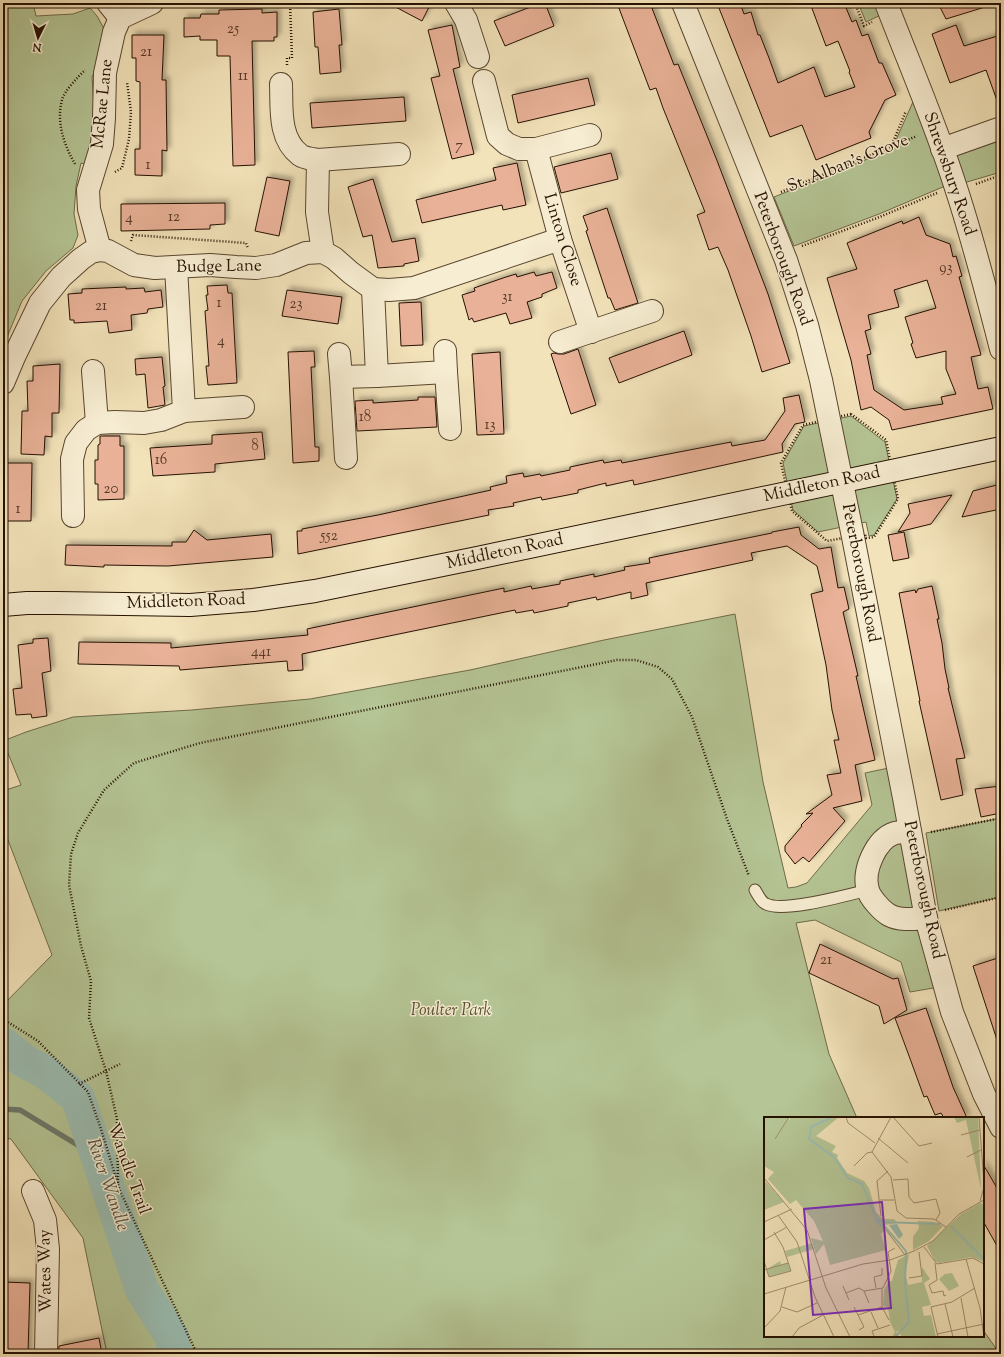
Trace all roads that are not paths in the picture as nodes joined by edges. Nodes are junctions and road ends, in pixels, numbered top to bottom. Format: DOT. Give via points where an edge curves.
graph roads {
  1 [pos="152,3"];
  2 [pos="683,3"];
  3 [pos="886,3"];
  4 [pos="459,4"];
  5 [pos="114,11"];
  6 [pos="478,57"];
  7 [pos="484,81"];
  8 [pos="281,84"];
  9 [pos="1001,128"];
  10 [pos="590,135"];
  11 [pos="939,139"];
  12 [pos="536,149"];
  13 [pos="399,154"];
  14 [pos="318,160"];
  15 [pos="560,239"];
  16 [pos="100,250"];
  17 [pos="324,252"];
  18 [pos="176,267"];
  19 [pos="373,289"];
  20 [pos="652,311"];
  21 [pos="591,332"];
  22 [pos="560,342"];
  23 [pos="1001,349"];
  24 [pos="339,354"];
  25 [pos="94,371"];
  26 [pos="377,376"];
  27 [pos="341,377"];
  28 [pos="3,383"];
  29 [pos="244,407"];
  30 [pos="184,411"];
  31 [pos="97,423"];
  32 [pos="450,429"];
  33 [pos="1001,448"];
  34 [pos="346,458"];
  35 [pos="842,481"];
  36 [pos="73,516"];
  37 [pos="3,605"];
  38 [pos="910,832"];
  39 [pos="755,890"];
  40 [pos="868,890"];
  41 [pos="925,914"];
  42 [pos="1001,1127"];
  43 [pos="33,1191"];
  44 [pos="46,1354"];
  1 -- 5 [label="street, McRae Lane"];
  2 -- 35 [label="street, Peterborough Road" via="783,253 800,304 815,353"];
  3 -- 11 [label="street, Shrewsbury Road"];
  4 -- 6 [label="street"];
  5 -- 16 [label="street, McRae Lane" via="114,32 105,73 102,144 88,190 89,209"];
  7 -- 12 [label="street" via="498,136 507,144 519,149"];
  8 -- 14 [label="street" via="282,122 286,140 300,155"];
  9 -- 11 [label="street"];
  10 -- 12 [label="street"];
  11 -- 23 [label="street, Shrewsbury Road" via="986,288"];
  12 -- 15 [label="street, Linton Close"];
  13 -- 14 [label="street"];
  14 -- 17 [label="street" via="317,212"];
  15 -- 19 [label="street" via="414,288"];
  15 -- 21 [label="street, Linton Close"];
  16 -- 18 [label="street, Budge Lane" via="108,251 134,265"];
  16 -- 28 [label="street" via="81,259 61,277 40,303"];
  17 -- 18 [label="street, Budge Lane" via="306,253 276,265 256,268 210,265"];
  17 -- 19 [label="street"];
  18 -- 30 [label="street"];
  19 -- 26 [label="street"];
  20 -- 21 [label="street"];
  21 -- 22 [label="street"];
  24 -- 27 [label="street"];
  25 -- 31 [label="street"];
  26 -- 27 [label="street"];
  26 -- 32 [label="street" via="445,362"];
  27 -- 34 [label="street"];
  29 -- 30 [label="street"];
  30 -- 31 [label="street" via="150,422"];
  31 -- 36 [label="street" via="86,430 76,443 72,459"];
  33 -- 35 [label="street, Middleton Road"];
  35 -- 37 [label="street, Middleton Road" via="315,591 253,600 190,605"];
  35 -- 38 [label="street, Peterborough Road"];
  38 -- 40 [label="street" via="895,833 881,842 871,858 867,874"];
  38 -- 41 [label="street, Peterborough Road"];
  39 -- 40 [label="lane" via="766,904 778,907"];
  40 -- 41 [label="street" via="878,906 890,916 908,919"];
  41 -- 42 [label="street, Peterborough Road" via="952,1012 984,1094"];
  43 -- 44 [label="street, Wates Way" via="45,1220 48,1249"];
}
